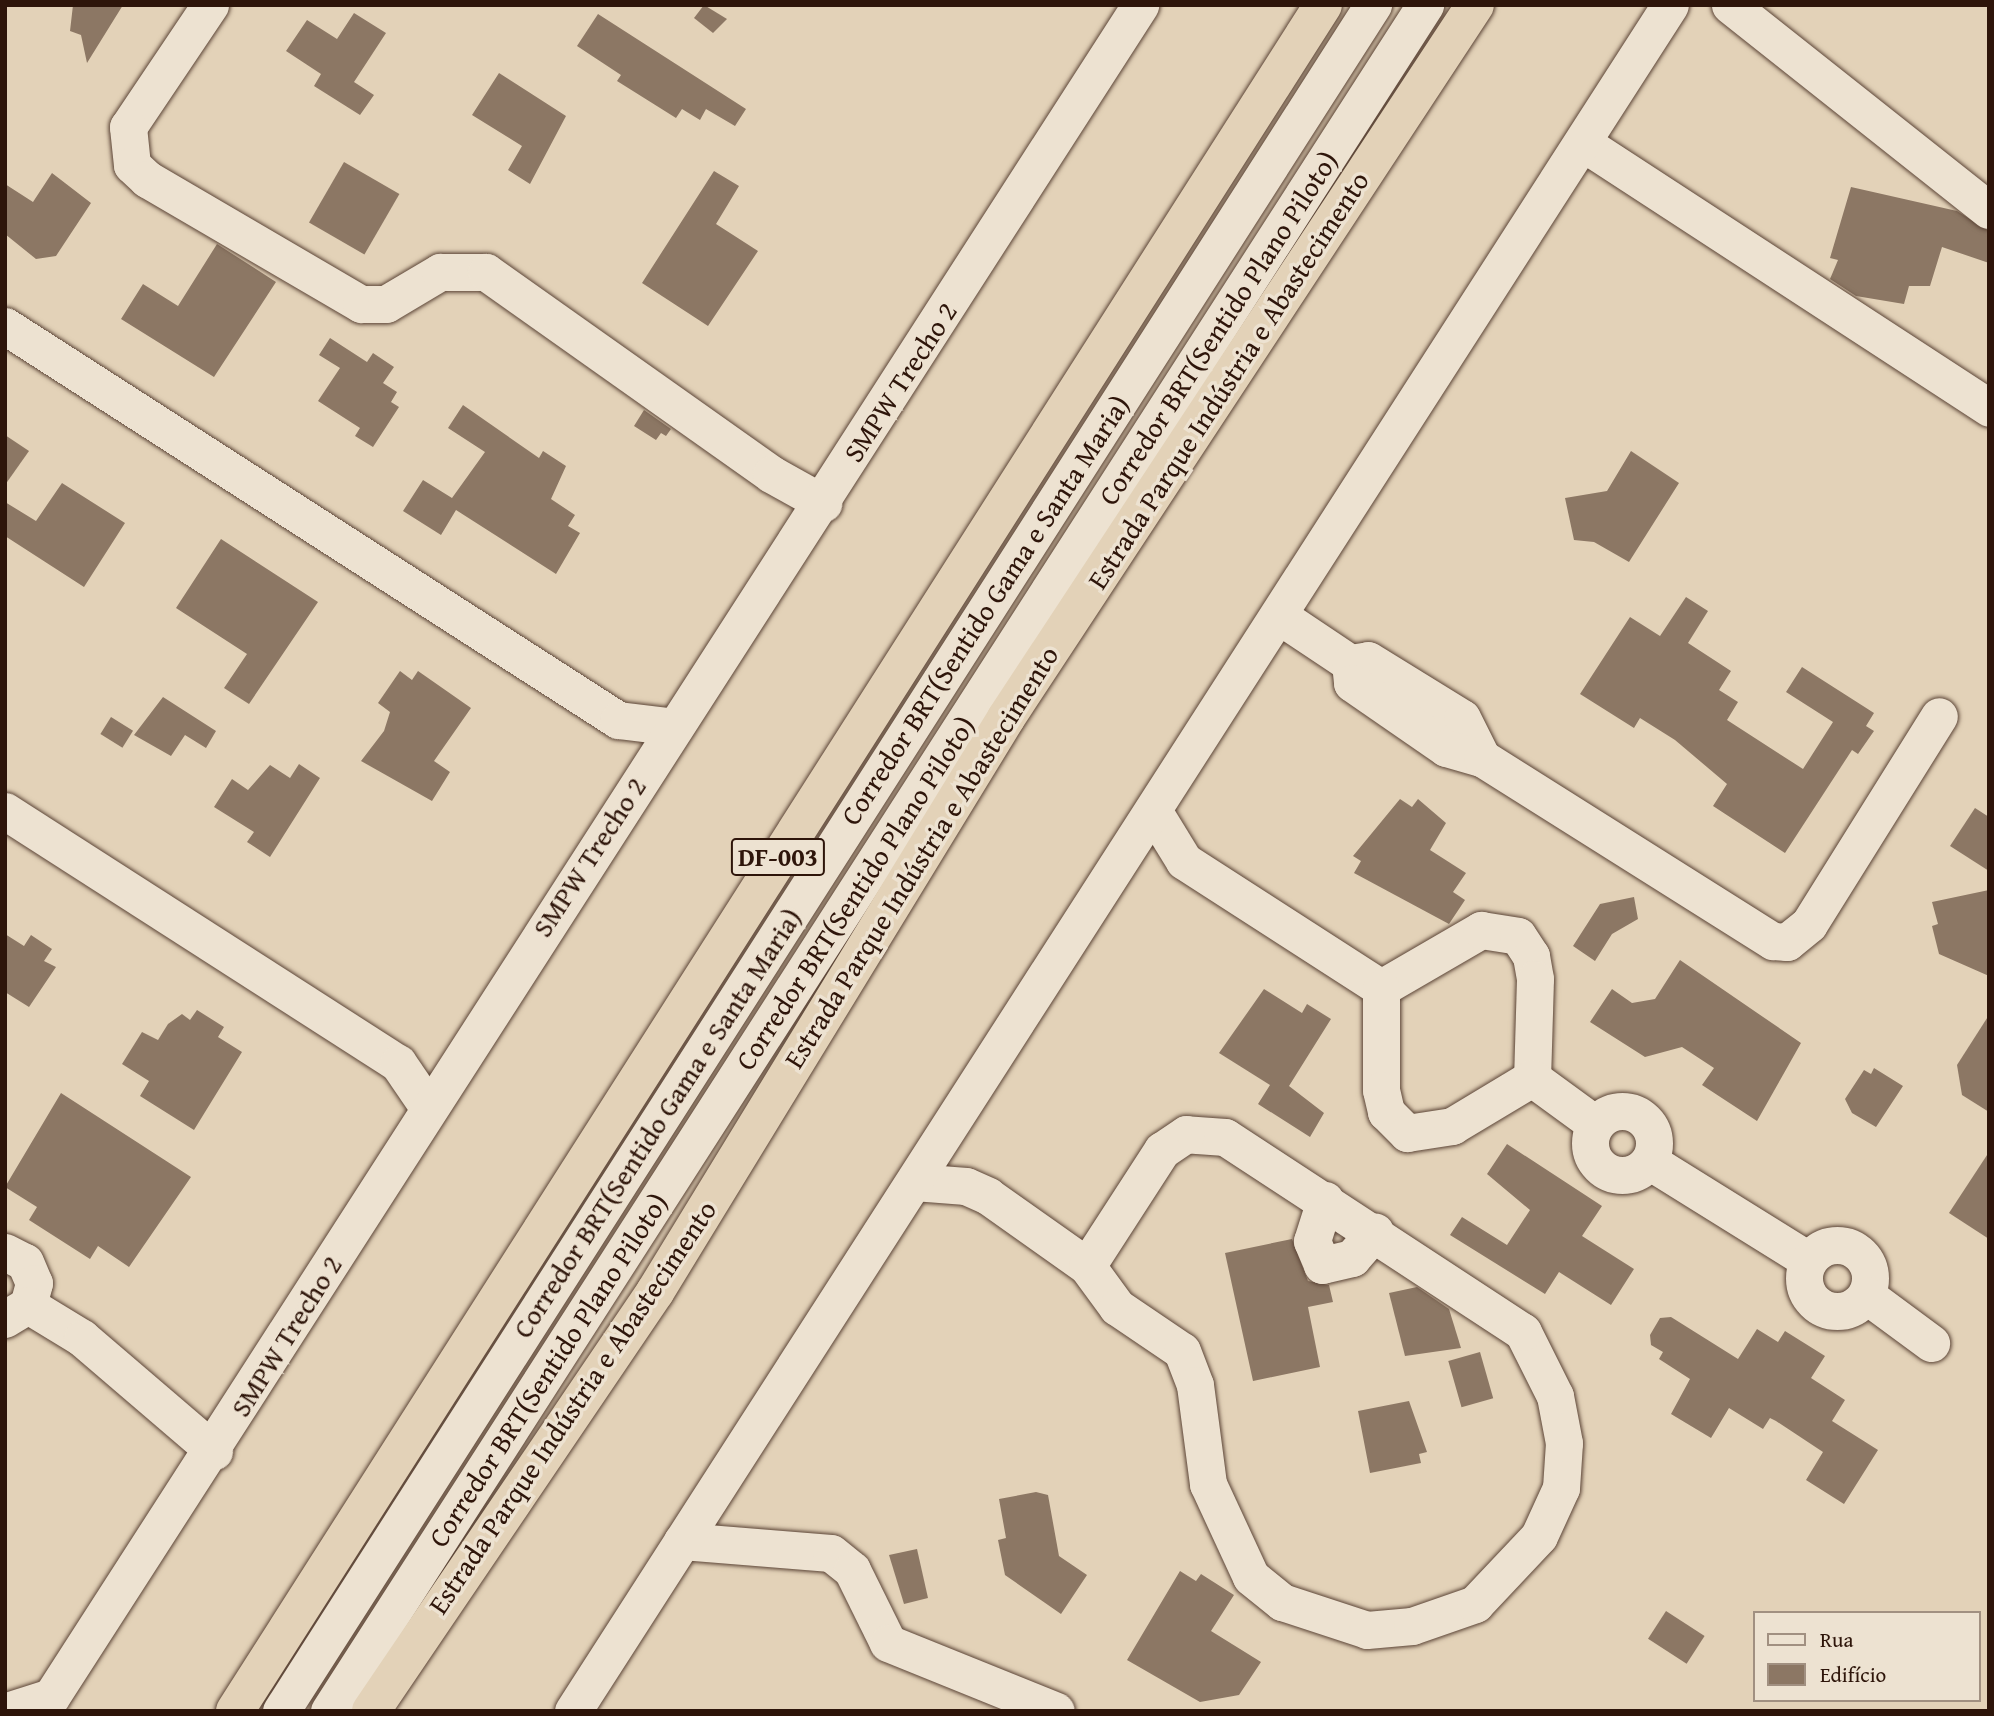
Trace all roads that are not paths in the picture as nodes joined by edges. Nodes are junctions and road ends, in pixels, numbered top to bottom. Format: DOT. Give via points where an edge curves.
graph roads {
  1 [pos="210,5"];
  2 [pos="1140,5"];
  3 [pos="1323,5"];
  4 [pos="1373,5"];
  5 [pos="1426,5"];
  6 [pos="1670,5"];
  7 [pos="1730,5"];
  8 [pos="1472,12"];
  9 [pos="1308,21"];
  10 [pos="1583,143"];
  11 [pos="1989,210"];
  12 [pos="5,326"];
  13 [pos="1989,408"];
  14 [pos="822,503"];
  15 [pos="1282,617"];
  16 [pos="1939,716"];
  17 [pos="618,720"];
  18 [pos="675,727"];
  19 [pos="635,784"];
  20 [pos="5,811"];
  21 [pos="1154,812"];
  22 [pos="1129,851"];
  23 [pos="1184,861"];
  24 [pos="1381,988"];
  25 [pos="398,1063"];
  26 [pos="450,1071"];
  27 [pos="1532,1078"];
  28 [pos="428,1107"];
  29 [pos="945,1135"];
  30 [pos="914,1182"];
  31 [pos="966,1186"];
  32 [pos="1325,1200"];
  33 [pos="1376,1232"];
  34 [pos="5,1252"];
  35 [pos="1087,1266"];
  36 [pos="17,1312"];
  37 [pos="1931,1343"];
  38 [pos="214,1451"];
  39 [pos="682,1541"];
  40 [pos="46,1704"];
  41 [pos="7,1711"];
  42 [pos="235,1711"];
  43 [pos="281,1711"];
  44 [pos="329,1711"];
  45 [pos="371,1711"];
  46 [pos="573,1711"];
  47 [pos="1056,1711"];
  1 -- 14 [label="street" via="128,127 132,165 147,179 361,304 386,304 440,272 486,272 771,474"];
  2 -- 14 [label="street, SMPW Trecho 2"];
  3 -- 9 [label="highway, DF-003"];
  4 -- 43 [label="street, Corredor BRT(Sentido Gama e Santa Maria)"];
  5 -- 44 [label="street, Corredor BRT(Sentido Plano Piloto)"];
  6 -- 10 [label="street"];
  7 -- 11 [label="street"];
  8 -- 45 [label="highway, Estrada Parque Indústria e Abastecimento" via="1006,718 654,1292"];
  9 -- 42 [label="highway, DF-003"];
  10 -- 13 [label="street"];
  10 -- 15 [label="street"];
  12 -- 17 [label="street"];
  14 -- 18 [label="street, SMPW Trecho 2"];
  15 -- 16 [label="street" via="1350,663 1352,683 1446,748 1482,758 1765,939 1787,942 1817,912"];
  15 -- 21 [label="street"];
  17 -- 18 [label="street"];
  17 -- 19 [label="street"];
  18 -- 19 [label="street, SMPW Trecho 2"];
  19 -- 26 [label="street, SMPW Trecho 2"];
  20 -- 25 [label="street"];
  21 -- 22 [label="street"];
  21 -- 23 [label="street"];
  22 -- 23 [label="street"];
  22 -- 29 [label="street"];
  23 -- 24 [label="street"];
  24 -- 27 [label="street" via="1381,1090 1386,1112 1407,1133 1452,1126"];
  24 -- 27 [label="street" via="1481,930 1517,936 1531,956 1535,979"];
  25 -- 26 [label="street"];
  25 -- 28 [label="street"];
  26 -- 28 [label="street, SMPW Trecho 2"];
  27 -- 37 [label="street" via="1595,1124 1592,1156 1609,1172 1631,1174 1649,1161 1808,1260 1804,1283 1815,1303 1848,1310 1866,1294"];
  28 -- 38 [label="street, SMPW Trecho 2"];
  29 -- 30 [label="street"];
  29 -- 31 [label="street"];
  30 -- 31 [label="street"];
  30 -- 39 [label="street"];
  31 -- 35 [label="street"];
  32 -- 33 [label="street"];
  32 -- 33 [label="street" via="1312,1241 1322,1265 1352,1258"];
  32 -- 35 [label="street" via="1225,1137 1186,1135 1162,1150 1139,1180"];
  33 -- 35 [label="street" via="1523,1332 1555,1396 1564,1443 1561,1488 1539,1536 1508,1574 1475,1604 1412,1626 1367,1630 1336,1624 1282,1602 1251,1577 1208,1484 1190,1363 1167,1338 1117,1307"];
  34 -- 36 [label="street" via="31,1272"];
  36 -- 38 [label="street" via="82,1338"];
  38 -- 40 [label="street, SMPW Trecho 2"];
  39 -- 46 [label="street"];
  39 -- 47 [label="street" via="831,1553 852,1570 888,1643"];
  40 -- 41 [label="street"];
}
